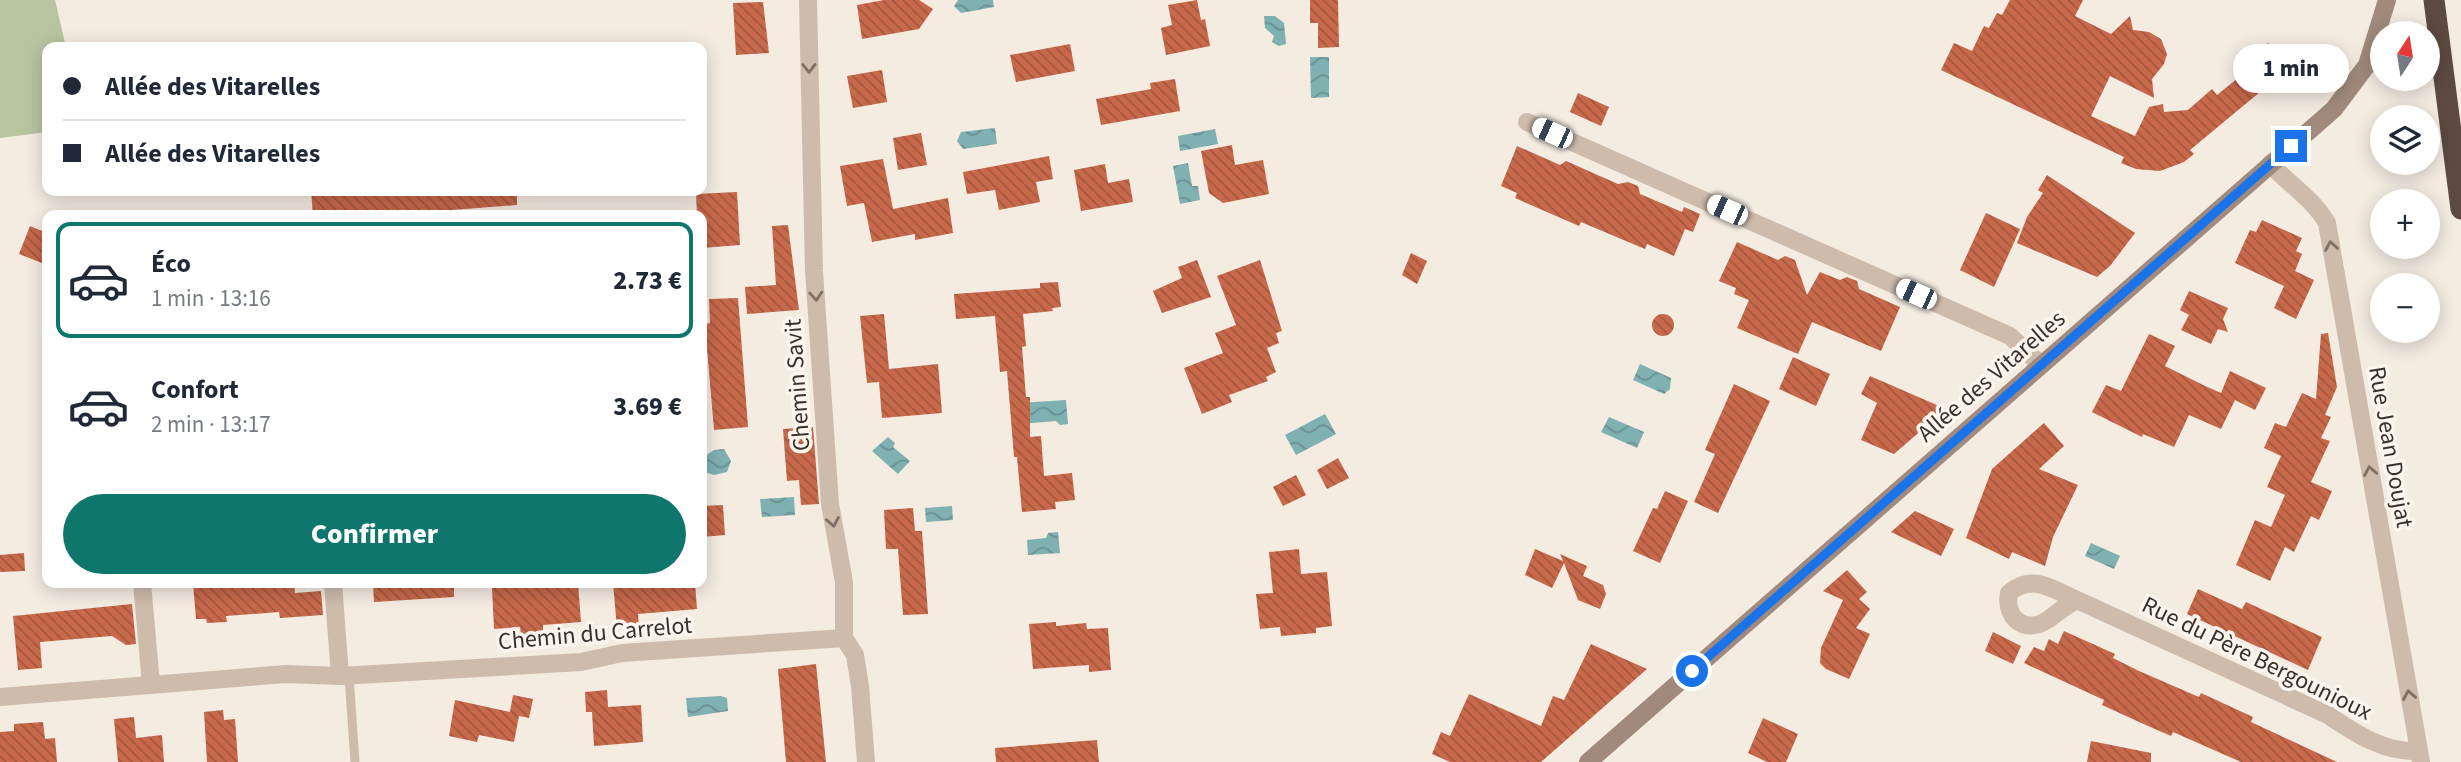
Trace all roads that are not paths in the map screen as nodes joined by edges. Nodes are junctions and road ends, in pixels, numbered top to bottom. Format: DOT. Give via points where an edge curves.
graph roads {
  1 [pos="808,0"];
  2 [pos="2387,0"];
  3 [pos="2434,0"];
  4 [pos="1527,122"];
  5 [pos="2270,164"];
  6 [pos="2461,209"];
  7 [pos="2041,365"];
  8 [pos="142,588"];
  9 [pos="334,588"];
  10 [pos="2077,600"];
  11 [pos="844,638"];
  12 [pos="345,676"];
  13 [pos="152,684"];
  14 [pos="0,697"];
  15 [pos="2420,757"];
  16 [pos="355,762"];
  17 [pos="866,762"];
  18 [pos="1588,762"];
  1 -- 11 [label="street, Chemin Savit, one-way" via="814,271 830,504 844,582"];
  2 -- 5 [label="main road, Allée des Vitarelles" via="2372,52 2356,81 2334,109"];
  3 -- 6 [label="highway"];
  4 -- 7 [label="street" via="2010,336"];
  5 -- 7 [label="main road, Allée des Vitarelles"];
  15 -- 5 [label="street, Rue Jean Doujat, one-way" via="2327,223 2317,205 2291,187"];
  7 -- 18 [label="main road, Allée des Vitarelles"];
  8 -- 13 [label="street"];
  9 -- 12 [label="street"];
  10 -- 15 [label="street, Rue du Père Bergounioux" via="2328,715 2358,735"];
  11 -- 12 [label="street, Chemin du Carrelot" via="622,653 582,662"];
  11 -- 17 [label="street, Chemin Savit" via="855,655"];
  12 -- 13 [label="street, Chemin du Carrelot" via="286,674"];
  12 -- 16 [label="lane"];
  13 -- 14 [label="street, Chemin du Carrelot"];
}
